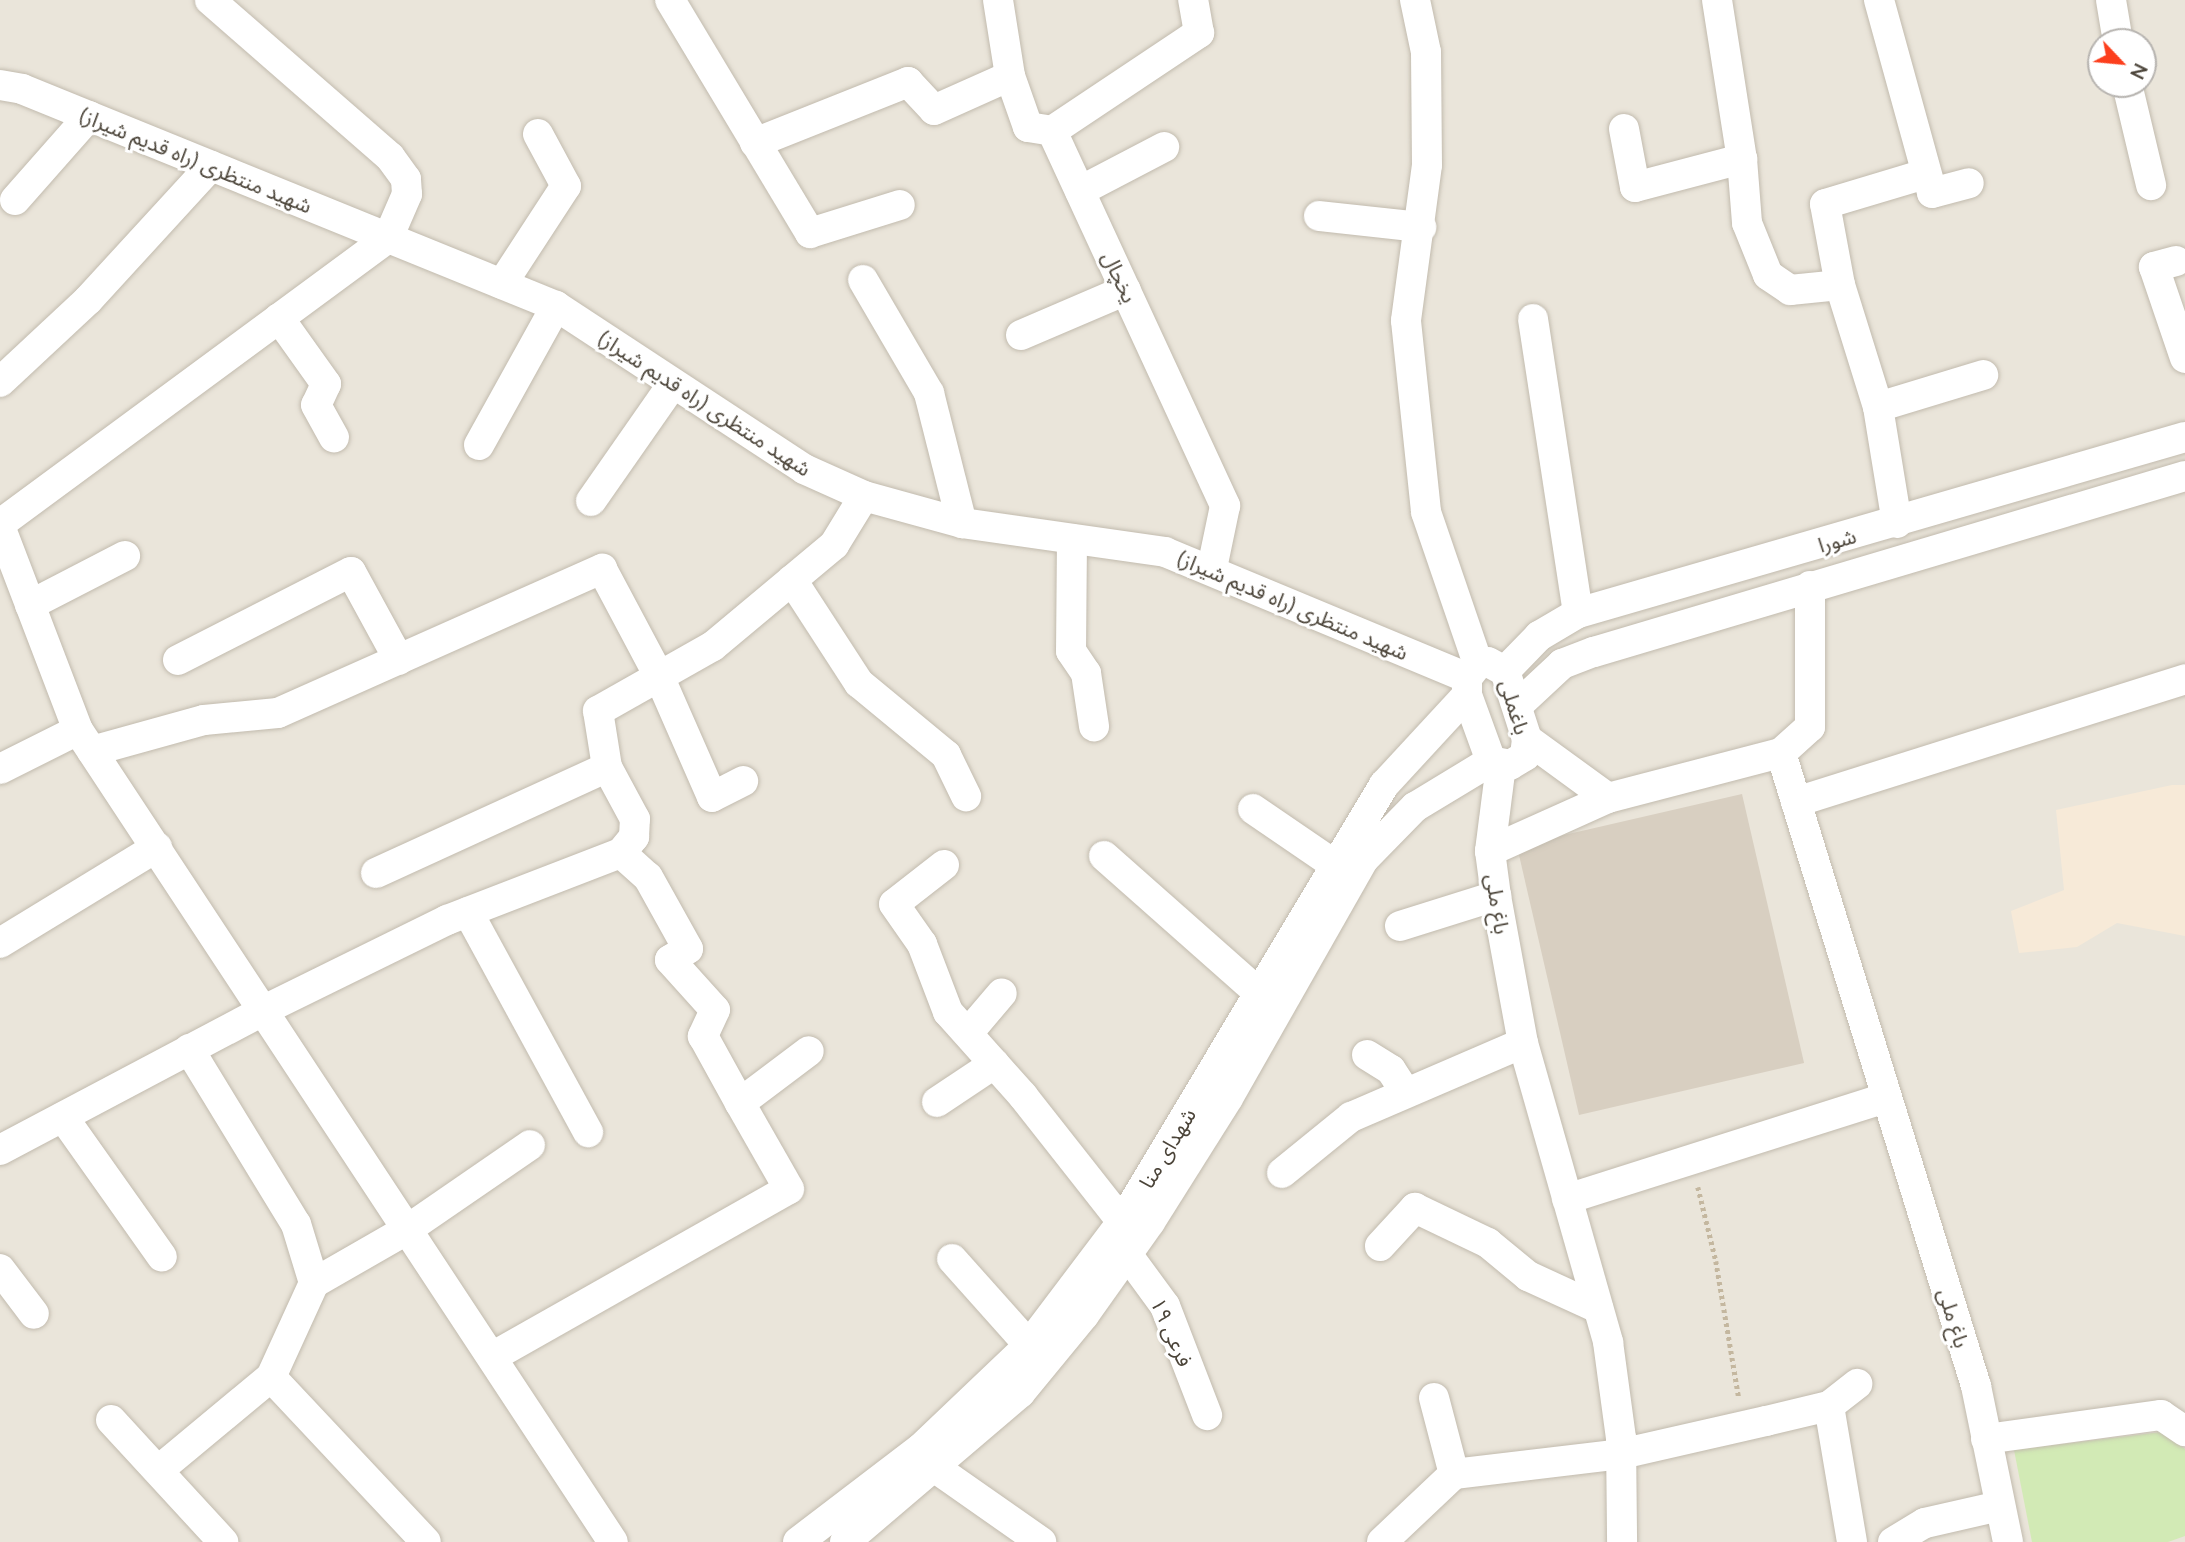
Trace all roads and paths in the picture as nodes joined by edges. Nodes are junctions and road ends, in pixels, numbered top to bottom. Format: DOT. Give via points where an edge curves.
graph roads {
  1 [pos="210,0"];
  2 [pos="670,0"];
  3 [pos="998,0"];
  4 [pos="1193,0"];
  5 [pos="1415,0"];
  6 [pos="1717,0"];
  7 [pos="1880,0"];
  8 [pos="2111,0"];
  9 [pos="2116,28"];
  10 [pos="1010,76"];
  11 [pos="2,88"];
  12 [pos="2130,98"];
  13 [pos="89,117"];
  14 [pos="1625,129"];
  15 [pos="1052,131"];
  16 [pos="538,134"];
  17 [pos="755,143"];
  18 [pos="1164,147"];
  19 [pos="1742,159"];
  20 [pos="211,166"];
  21 [pos="1925,174"];
  22 [pos="1969,183"];
  23 [pos="2151,185"];
  24 [pos="1080,191"];
  25 [pos="15,201"];
  26 [pos="900,205"];
  27 [pos="1319,216"];
  28 [pos="1421,227"];
  29 [pos="388,238"];
  30 [pos="2176,261"];
  31 [pos="863,280"];
  32 [pos="502,284"];
  33 [pos="1840,285"];
  34 [pos="1126,290"];
  35 [pos="556,306"];
  36 [pos="279,318"];
  37 [pos="1533,319"];
  38 [pos="1021,335"];
  39 [pos="2185,358"];
  40 [pos="1983,375"];
  41 [pos="0,382"];
  42 [pos="672,385"];
  43 [pos="1878,407"];
  44 [pos="334,437"];
  45 [pos="2185,437"];
  46 [pos="479,444"];
  47 [pos="2185,476"];
  48 [pos="864,496"];
  49 [pos="591,501"];
  50 [pos="962,523"];
  51 [pos="1897,523"];
  52 [pos="0,525"];
  53 [pos="1072,539"];
  54 [pos="125,556"];
  55 [pos="1212,568"];
  56 [pos="792,580"];
  57 [pos="1810,586"];
  58 [pos="30,605"];
  59 [pos="1578,613"];
  60 [pos="178,660"];
  61 [pos="398,660"];
  62 [pos="659,676"];
  63 [pos="1480,677"];
  64 [pos="2185,679"];
  65 [pos="1517,706"];
  66 [pos="1094,726"];
  67 [pos="1527,740"];
  68 [pos="85,741"];
  69 [pos="1781,753"];
  70 [pos="1496,763"];
  71 [pos="607,767"];
  72 [pos="0,769"];
  73 [pos="743,781"];
  74 [pos="966,796"];
  75 [pos="1608,798"];
  76 [pos="1796,802"];
  77 [pos="1253,809"];
  78 [pos="157,847"];
  79 [pos="1490,851"];
  80 [pos="621,853"];
  81 [pos="1104,856"];
  82 [pos="944,865"];
  83 [pos="1344,872"];
  84 [pos="376,873"];
  85 [pos="1496,896"];
  86 [pos="468,912"];
  87 [pos="1400,926"];
  88 [pos="0,943"];
  89 [pos="1002,993"];
  90 [pos="1261,994"];
  91 [pos="266,1009"];
  92 [pos="968,1033"];
  93 [pos="1523,1043"];
  94 [pos="189,1049"];
  95 [pos="809,1051"];
  96 [pos="1367,1055"];
  97 [pos="994,1064"];
  98 [pos="1406,1093"];
  99 [pos="1886,1098"];
  100 [pos="937,1102"];
  101 [pos="740,1103"];
  102 [pos="63,1116"];
  103 [pos="588,1132"];
  104 [pos="530,1145"];
  105 [pos="0,1150"];
  106 [pos="1690,1158"];
  107 [pos="1282,1173"];
  108 [pos="1567,1199"];
  109 [pos="1122,1222"];
  110 [pos="408,1228"];
  111 [pos="1380,1246"];
  112 [pos="1128,1254"];
  113 [pos="162,1256"];
  114 [pos="952,1259"];
  115 [pos="0,1269"];
  116 [pos="314,1283"];
  117 [pos="1598,1308"];
  118 [pos="34,1314"];
  119 [pos="1029,1345"];
  120 [pos="492,1357"];
  121 [pos="271,1377"];
  122 [pos="1857,1384"];
  123 [pos="1434,1398"];
  124 [pos="1829,1406"];
  125 [pos="1207,1415"];
  126 [pos="111,1420"];
  127 [pos="1745,1426"];
  128 [pos="2185,1431"];
  129 [pos="1986,1439"];
  130 [pos="1621,1454"];
  131 [pos="934,1467"];
  132 [pos="160,1469"];
  133 [pos="1454,1474"];
  134 [pos="2000,1506"];
  135 [pos="206,1536"];
  136 [pos="426,1542"];
  137 [pos="613,1542"];
  138 [pos="798,1542"];
  139 [pos="845,1542"];
  140 [pos="1041,1542"];
  141 [pos="1382,1542"];
  142 [pos="1622,1542"];
  143 [pos="1852,1542"];
  144 [pos="1893,1542"];
  145 [pos="2008,1542"];
  1 -- 29 [label="street" via="390,157 406,179 407,194"];
  2 -- 17 [label="street"];
  3 -- 10 [label="street"];
  4 -- 15 [label="street" via="1199,33"];
  5 -- 28 [label="street" via="1426,52 1427,165"];
  6 -- 19 [label="street"];
  7 -- 21 [label="street"];
  8 -- 9 [label="street"];
  10 -- 15 [label="street" via="1028,127"];
  10 -- 17 [label="street" via="934,110 908,82"];
  11 -- 13 [label="street, شهید منتظری (راه قدیم شیراز)"];
  12 -- 23 [label="street"];
  13 -- 20 [label="street, شهید منتظری (راه قدیم شیراز)"];
  13 -- 25 [label="street"];
  14 -- 19 [label="street" via="1635,187"];
  15 -- 24 [label="street, یخچال"];
  16 -- 32 [label="street" via="566,186"];
  17 -- 26 [label="street" via="810,233"];
  18 -- 24 [label="street"];
  19 -- 33 [label="street" via="1747,223 1768,275 1790,290"];
  20 -- 29 [label="street, شهید منتظری (راه قدیم شیراز)"];
  20 -- 41 [label="street" via="88,299"];
  21 -- 22 [label="street" via="1932,193"];
  21 -- 33 [label="street" via="1825,204"];
  24 -- 34 [label="street, یخچال"];
  27 -- 28 [label="street"];
  28 -- 63 [label="street" via="1406,321 1426,512"];
  29 -- 32 [label="street, شهید منتظری (راه قدیم شیراز)"];
  29 -- 36 [label="street"];
  30 -- 39 [label="street" via="2154,267"];
  31 -- 50 [label="street" via="929,393"];
  32 -- 35 [label="street, شهید منتظری (راه قدیم شیراز)"];
  33 -- 43 [label="street"];
  34 -- 38 [label="street"];
  34 -- 55 [label="street, یخچال" via="1225,506"];
  35 -- 42 [label="street, شهید منتظری (راه قدیم شیراز)"];
  35 -- 46 [label="street"];
  36 -- 44 [label="street" via="326,384 316,405"];
  36 -- 52 [label="street"];
  37 -- 59 [label="street"];
  40 -- 43 [label="street"];
  42 -- 48 [label="street, شهید منتظری (راه قدیم شیراز)" via="804,469"];
  42 -- 49 [label="street"];
  43 -- 51 [label="street"];
  45 -- 51 [label="street, شورا"];
  47 -- 57 [label="street, شورا"];
  48 -- 50 [label="street, شهید منتظری (راه قدیم شیراز)"];
  48 -- 56 [label="street" via="834,545"];
  50 -- 53 [label="street, شهید منتظری (راه قدیم شیراز)"];
  51 -- 59 [label="street, شورا"];
  52 -- 58 [label="street"];
  53 -- 55 [label="street, شهید منتظری (راه قدیم شیراز)" via="1165,552"];
  53 -- 66 [label="street" via="1071,651 1086,673"];
  54 -- 58 [label="street"];
  55 -- 63 [label="street, شهید منتظری (راه قدیم شیراز)"];
  56 -- 62 [label="street" via="712,646"];
  56 -- 74 [label="street" via="859,683 946,755"];
  57 -- 65 [label="street, شورا" via="1562,664"];
  57 -- 69 [label="street" via="1810,727"];
  58 -- 68 [label="street"];
  59 -- 63 [label="street, شورا"];
  60 -- 61 [label="street" via="351,572"];
  61 -- 62 [label="street" via="602,569"];
  61 -- 68 [label="street" via="278,713 204,720"];
  62 -- 71 [label="street" via="597,711"];
  62 -- 73 [label="street" via="712,797"];
  63 -- 65 [label="street, باغملی"];
  63 -- 70 [label="street, باغملی"];
  63 -- 83 [label="street, شهدای منا" via="1384,785"];
  64 -- 76 [label="street"];
  65 -- 67 [label="street, باغملی"];
  67 -- 70 [label="street, باغملی" via="1520,760"];
  67 -- 75 [label="street"];
  68 -- 72 [label="street"];
  68 -- 78 [label="street"];
  69 -- 75 [label="street, باغ ملی"];
  69 -- 76 [label="street, باغ ملی"];
  70 -- 79 [label="street"];
  70 -- 83 [label="street, شهدای منا" via="1440,790"];
  71 -- 80 [label="street" via="635,819 634,837"];
  71 -- 84 [label="street"];
  75 -- 79 [label="street, باغ ملی"];
  76 -- 99 [label="street, باغ ملی"];
  77 -- 83 [label="street"];
  78 -- 88 [label="street"];
  78 -- 91 [label="street"];
  79 -- 85 [label="street, باغ ملی"];
  80 -- 86 [label="street"];
  80 -- 101 [label="street" via="648,877 688,949 670,960 715,1010 703,1035"];
  81 -- 90 [label="street"];
  82 -- 92 [label="street" via="894,904 922,944 948,1012"];
  83 -- 90 [label="street, شهدای منا"];
  83 -- 112 [label="street, شهدای منا" via="1228,1098"];
  85 -- 87 [label="street"];
  85 -- 93 [label="street, باغ ملی"];
  86 -- 91 [label="street"];
  86 -- 103 [label="street"];
  89 -- 92 [label="street"];
  90 -- 109 [label="street, شهدای منا"];
  91 -- 94 [label="street"];
  91 -- 110 [label="street"];
  92 -- 97 [label="street"];
  93 -- 98 [label="street"];
  93 -- 108 [label="street, باغ ملی"];
  94 -- 102 [label="street"];
  94 -- 116 [label="street" via="296,1224"];
  95 -- 101 [label="street"];
  96 -- 98 [label="street" via="1391,1070"];
  97 -- 100 [label="street"];
  97 -- 109 [label="street"];
  98 -- 107 [label="street" via="1351,1116"];
  99 -- 106 [label="street"];
  99 -- 129 [label="street, باغ ملی" via="1976,1386"];
  101 -- 120 [label="street" via="789,1189"];
  102 -- 105 [label="street"];
  102 -- 113 [label="street"];
  104 -- 110 [label="street"];
  106 -- 108 [label="street"];
  106 -- 127 [label="path" via="1716,1261"];
  108 -- 117 [label="street, باغ ملی"];
  109 -- 119 [label="street, شهدای منا"];
  110 -- 116 [label="street"];
  110 -- 120 [label="street"];
  111 -- 117 [label="street" via="1415,1208 1488,1243 1528,1276"];
  112 -- 125 [label="street, فرعی ۱۹" via="1165,1306"];
  112 -- 131 [label="street, شهدای منا" via="1020,1393"];
  114 -- 119 [label="street"];
  115 -- 118 [label="street"];
  116 -- 121 [label="street"];
  117 -- 130 [label="street, باغ ملی" via="1608,1342"];
  119 -- 138 [label="street, شهدای منا" via="921,1448"];
  120 -- 137 [label="street"];
  121 -- 132 [label="street"];
  121 -- 136 [label="street"];
  122 -- 124 [label="street"];
  123 -- 133 [label="street"];
  124 -- 127 [label="street"];
  124 -- 143 [label="street"];
  126 -- 132 [label="street"];
  127 -- 130 [label="street"];
  128 -- 129 [label="street" via="2161,1415"];
  129 -- 134 [label="street, باغ ملی"];
  130 -- 133 [label="street"];
  130 -- 142 [label="street, باغ ملی"];
  131 -- 139 [label="street, شهدای منا"];
  131 -- 140 [label="street"];
  132 -- 135 [label="street"];
  133 -- 141 [label="street"];
  134 -- 144 [label="street" via="1925,1523"];
  134 -- 145 [label="street, باغ ملی"];
}
